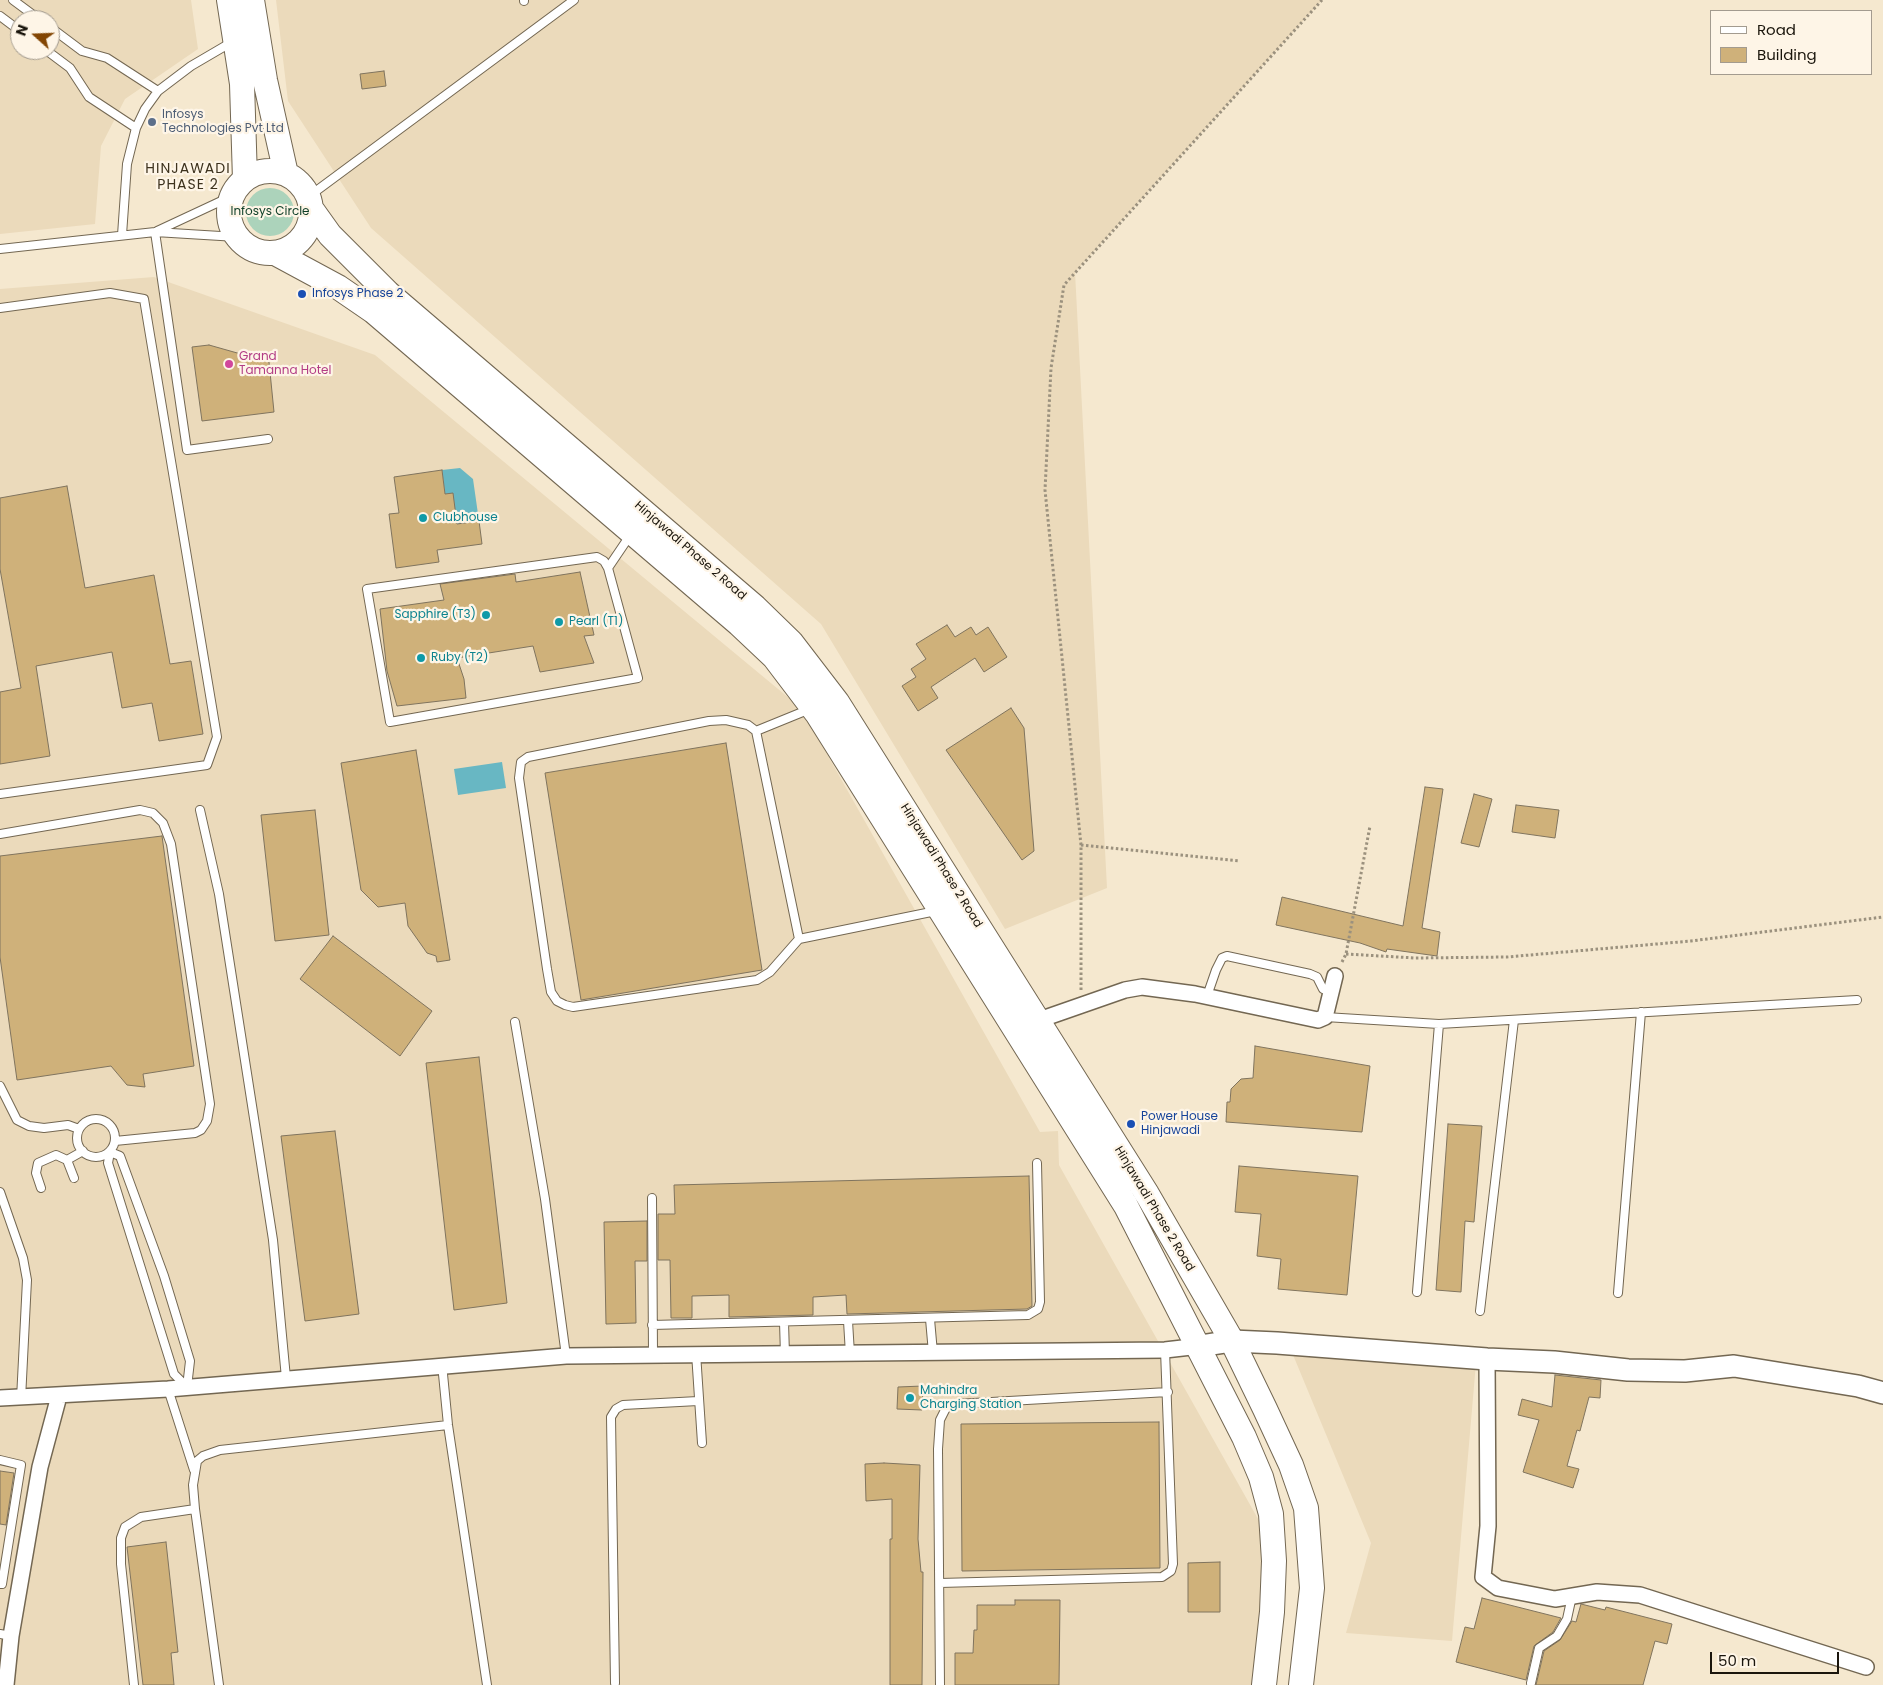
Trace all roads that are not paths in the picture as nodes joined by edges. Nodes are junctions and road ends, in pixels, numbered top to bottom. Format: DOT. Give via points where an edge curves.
graph roads {
  1 [pos="13,0"];
  2 [pos="229,0"];
  3 [pos="252,0"];
  4 [pos="574,0"];
  5 [pos="26,10"];
  6 [pos="60,34"];
  7 [pos="235,40"];
  8 [pos="59,60"];
  9 [pos="158,91"];
  10 [pos="136,128"];
  11 [pos="286,174"];
  12 [pos="239,188"];
  13 [pos="309,202"];
  14 [pos="155,232"];
  15 [pos="122,235"];
  16 [pos="237,237"];
  17 [pos="0,249"];
  18 [pos="275,253"];
  19 [pos="0,308"];
  20 [pos="268,439"];
  21 [pos="632,532"];
  22 [pos="608,568"];
  23 [pos="814,696"];
  24 [pos="756,731"];
  25 [pos="0,794"];
  26 [pos="200,810"];
  27 [pos="0,834"];
  28 [pos="941,910"];
  29 [pos="799,939"];
  30 [pos="1333,984"];
  31 [pos="1207,996"];
  32 [pos="1857,1000"];
  33 [pos="1641,1012"];
  34 [pos="1325,1016"];
  35 [pos="1039,1020"];
  36 [pos="1514,1020"];
  37 [pos="516,1022"];
  38 [pos="1439,1024"];
  39 [pos="0,1086"];
  40 [pos="79,1129"];
  41 [pos="115,1141"];
  42 [pos="82,1151"];
  43 [pos="110,1152"];
  44 [pos="67,1160"];
  45 [pos="1037,1163"];
  46 [pos="74,1178"];
  47 [pos="42,1188"];
  48 [pos="0,1192"];
  49 [pos="652,1198"];
  50 [pos="1417,1292"];
  51 [pos="1618,1293"];
  52 [pos="1480,1311"];
  53 [pos="930,1320"];
  54 [pos="848,1321"];
  55 [pos="784,1322"];
  56 [pos="652,1325"];
  57 [pos="1232,1341"];
  58 [pos="1200,1346"];
  59 [pos="1165,1350"];
  60 [pos="653,1353"];
  61 [pos="696,1353"];
  62 [pos="933,1353"];
  63 [pos="850,1354"];
  64 [pos="785,1355"];
  65 [pos="566,1356"];
  66 [pos="1487,1359"];
  67 [pos="442,1364"];
  68 [pos="286,1378"];
  69 [pos="187,1387"];
  70 [pos="168,1389"];
  71 [pos="1168,1392"];
  72 [pos="1883,1393"];
  73 [pos="60,1396"];
  74 [pos="0,1398"];
  75 [pos="21,1399"];
  76 [pos="698,1401"];
  77 [pos="448,1425"];
  78 [pos="702,1443"];
  79 [pos="0,1460"];
  80 [pos="194,1470"];
  81 [pos="195,1508"];
  82 [pos="940,1583"];
  83 [pos="0,1584"];
  84 [pos="1572,1596"];
  85 [pos="5,1635"];
  86 [pos="4,1661"];
  87 [pos="1866,1667"];
  88 [pos="615,1683"];
  89 [pos="1531,1683"];
  90 [pos="6,1685"];
  91 [pos="134,1685"];
  92 [pos="219,1685"];
  93 [pos="487,1685"];
  94 [pos="940,1685"];
  95 [pos="1264,1685"];
  96 [pos="1301,1685"];
  1 -- 5 [label="lane"];
  2 -- 7 [label="main road"];
  3 -- 11 [label="main road" via="265,80"];
  4 -- 13 [label="lane"];
  6 -- 9 [label="lane" via="82,51 107,58"];
  7 -- 9 [label="lane" via="191,66"];
  7 -- 12 [label="main road" via="242,84"];
  8 -- 10 [label="lane" via="70,68 89,97"];
  9 -- 10 [label="lane"];
  10 -- 15 [label="lane" via="124,183"];
  11 -- 12 [label="main road" via="265,171"];
  11 -- 13 [label="main road" via="295,180"];
  12 -- 14 [label="lane"];
  12 -- 16 [label="main road" via="229,217"];
  13 -- 18 [label="main road" via="307,228 302,238"];
  13 -- 23 [label="main road, Hinjawadi Phase 2 Road" via="330,235 388,293 755,607 791,642"];
  14 -- 15 [label="lane"];
  14 -- 16 [label="lane"];
  14 -- 20 [label="lane" via="187,450"];
  15 -- 17 [label="lane"];
  16 -- 18 [label="main road" via="254,250"];
  18 -- 21 [label="main road, Hinjawadi Phase 2 Road" via="338,287 373,311"];
  19 -- 25 [label="lane" via="110,293 144,299 217,737 207,765"];
  21 -- 22 [label="lane"];
  21 -- 23 [label="main road, Hinjawadi Phase 2 Road" via="746,631"];
  22 -- 22 [label="lane" via="638,678 390,722 367,589 598,557"];
  23 -- 24 [label="lane"];
  23 -- 28 [label="main road, Hinjawadi Phase 2 Road"];
  23 -- 35 [label="main road, Hinjawadi Phase 2 Road"];
  24 -- 29 [label="lane"];
  24 -- 29 [label="lane" via="740,722 709,721 528,756 521,762 519,778 551,992 557,1001 573,1007 757,980 770,972"];
  26 -- 68 [label="lane" via="219,894 273,1240"];
  27 -- 41 [label="lane" via="140,810 153,813 163,823 171,844 210,1104 207,1121 195,1133"];
  28 -- 29 [label="lane"];
  28 -- 58 [label="main road, Hinjawadi Phase 2 Road" via="1126,1206"];
  30 -- 31 [label="lane" via="1323,989 1317,977 1310,974 1227,956 1222,958 1216,970"];
  30 -- 34 [label="street"];
  31 -- 34 [label="street" via="1318,1020"];
  31 -- 35 [label="street" via="1142,987"];
  32 -- 33 [label="lane"];
  33 -- 36 [label="lane"];
  33 -- 51 [label="lane"];
  34 -- 38 [label="lane"];
  35 -- 57 [label="main road, Hinjawadi Phase 2 Road" via="1147,1194"];
  36 -- 38 [label="lane"];
  36 -- 52 [label="lane"];
  37 -- 65 [label="lane"];
  38 -- 50 [label="lane"];
  39 -- 40 [label="lane" via="17,1120 29,1126 68,1125"];
  40 -- 41 [label="lane" via="91,1119 102,1119 112,1127"];
  40 -- 42 [label="lane" via="77,1142"];
  41 -- 43 [label="lane"];
  42 -- 43 [label="lane" via="96,1157"];
  42 -- 44 [label="lane"];
  43 -- 69 [label="lane" via="108,1163 174,1374"];
  43 -- 69 [label="lane" via="120,1156 164,1276 190,1361"];
  44 -- 46 [label="lane"];
  44 -- 47 [label="lane" via="56,1155 38,1163 36,1173"];
  45 -- 53 [label="lane" via="1038,1309 1028,1315"];
  48 -- 75 [label="lane" via="23,1258 27,1280"];
  49 -- 56 [label="lane"];
  53 -- 54 [label="lane"];
  53 -- 62 [label="lane"];
  54 -- 55 [label="lane"];
  54 -- 63 [label="lane"];
  55 -- 56 [label="lane"];
  55 -- 64 [label="lane"];
  56 -- 60 [label="lane"];
  57 -- 58 [label="street"];
  57 -- 66 [label="street"];
  57 -- 96 [label="main road, Hinjawadi Phase 2 Road" via="1291,1464 1306,1508 1312,1588"];
  58 -- 59 [label="street"];
  58 -- 95 [label="main road, Hinjawadi Phase 2 Road" via="1244,1437 1272,1514 1272,1612"];
  59 -- 62 [label="street"];
  59 -- 71 [label="lane"];
  60 -- 61 [label="street"];
  60 -- 65 [label="street"];
  61 -- 64 [label="street"];
  61 -- 76 [label="lane"];
  62 -- 63 [label="street"];
  63 -- 64 [label="street"];
  65 -- 67 [label="street"];
  66 -- 72 [label="street" via="1628,1370 1685,1371 1734,1366"];
  66 -- 84 [label="street" via="1488,1526 1483,1577 1498,1588 1554,1599"];
  67 -- 68 [label="street"];
  67 -- 77 [label="lane"];
  68 -- 69 [label="street"];
  69 -- 70 [label="street"];
  70 -- 73 [label="street"];
  70 -- 80 [label="lane"];
  71 -- 82 [label="lane" via="948,1406 940,1420 938,1448"];
  71 -- 82 [label="lane" via="1171,1571 1162,1577"];
  73 -- 75 [label="street"];
  73 -- 85 [label="street" via="40,1467"];
  74 -- 75 [label="street"];
  76 -- 78 [label="lane"];
  76 -- 88 [label="lane" via="623,1405 611,1417"];
  77 -- 80 [label="lane" via="220,1450 197,1461"];
  77 -- 93 [label="lane"];
  79 -- 83 [label="lane" via="21,1465"];
  80 -- 81 [label="lane"];
  81 -- 91 [label="lane" via="141,1517 125,1528 121,1538"];
  81 -- 92 [label="lane"];
  82 -- 94 [label="lane"];
  84 -- 87 [label="street" via="1597,1592 1640,1595"];
  84 -- 89 [label="lane" via="1567,1619 1557,1636 1540,1648"];
  85 -- 86 [label="street"];
  86 -- 90 [label="street"];
}
